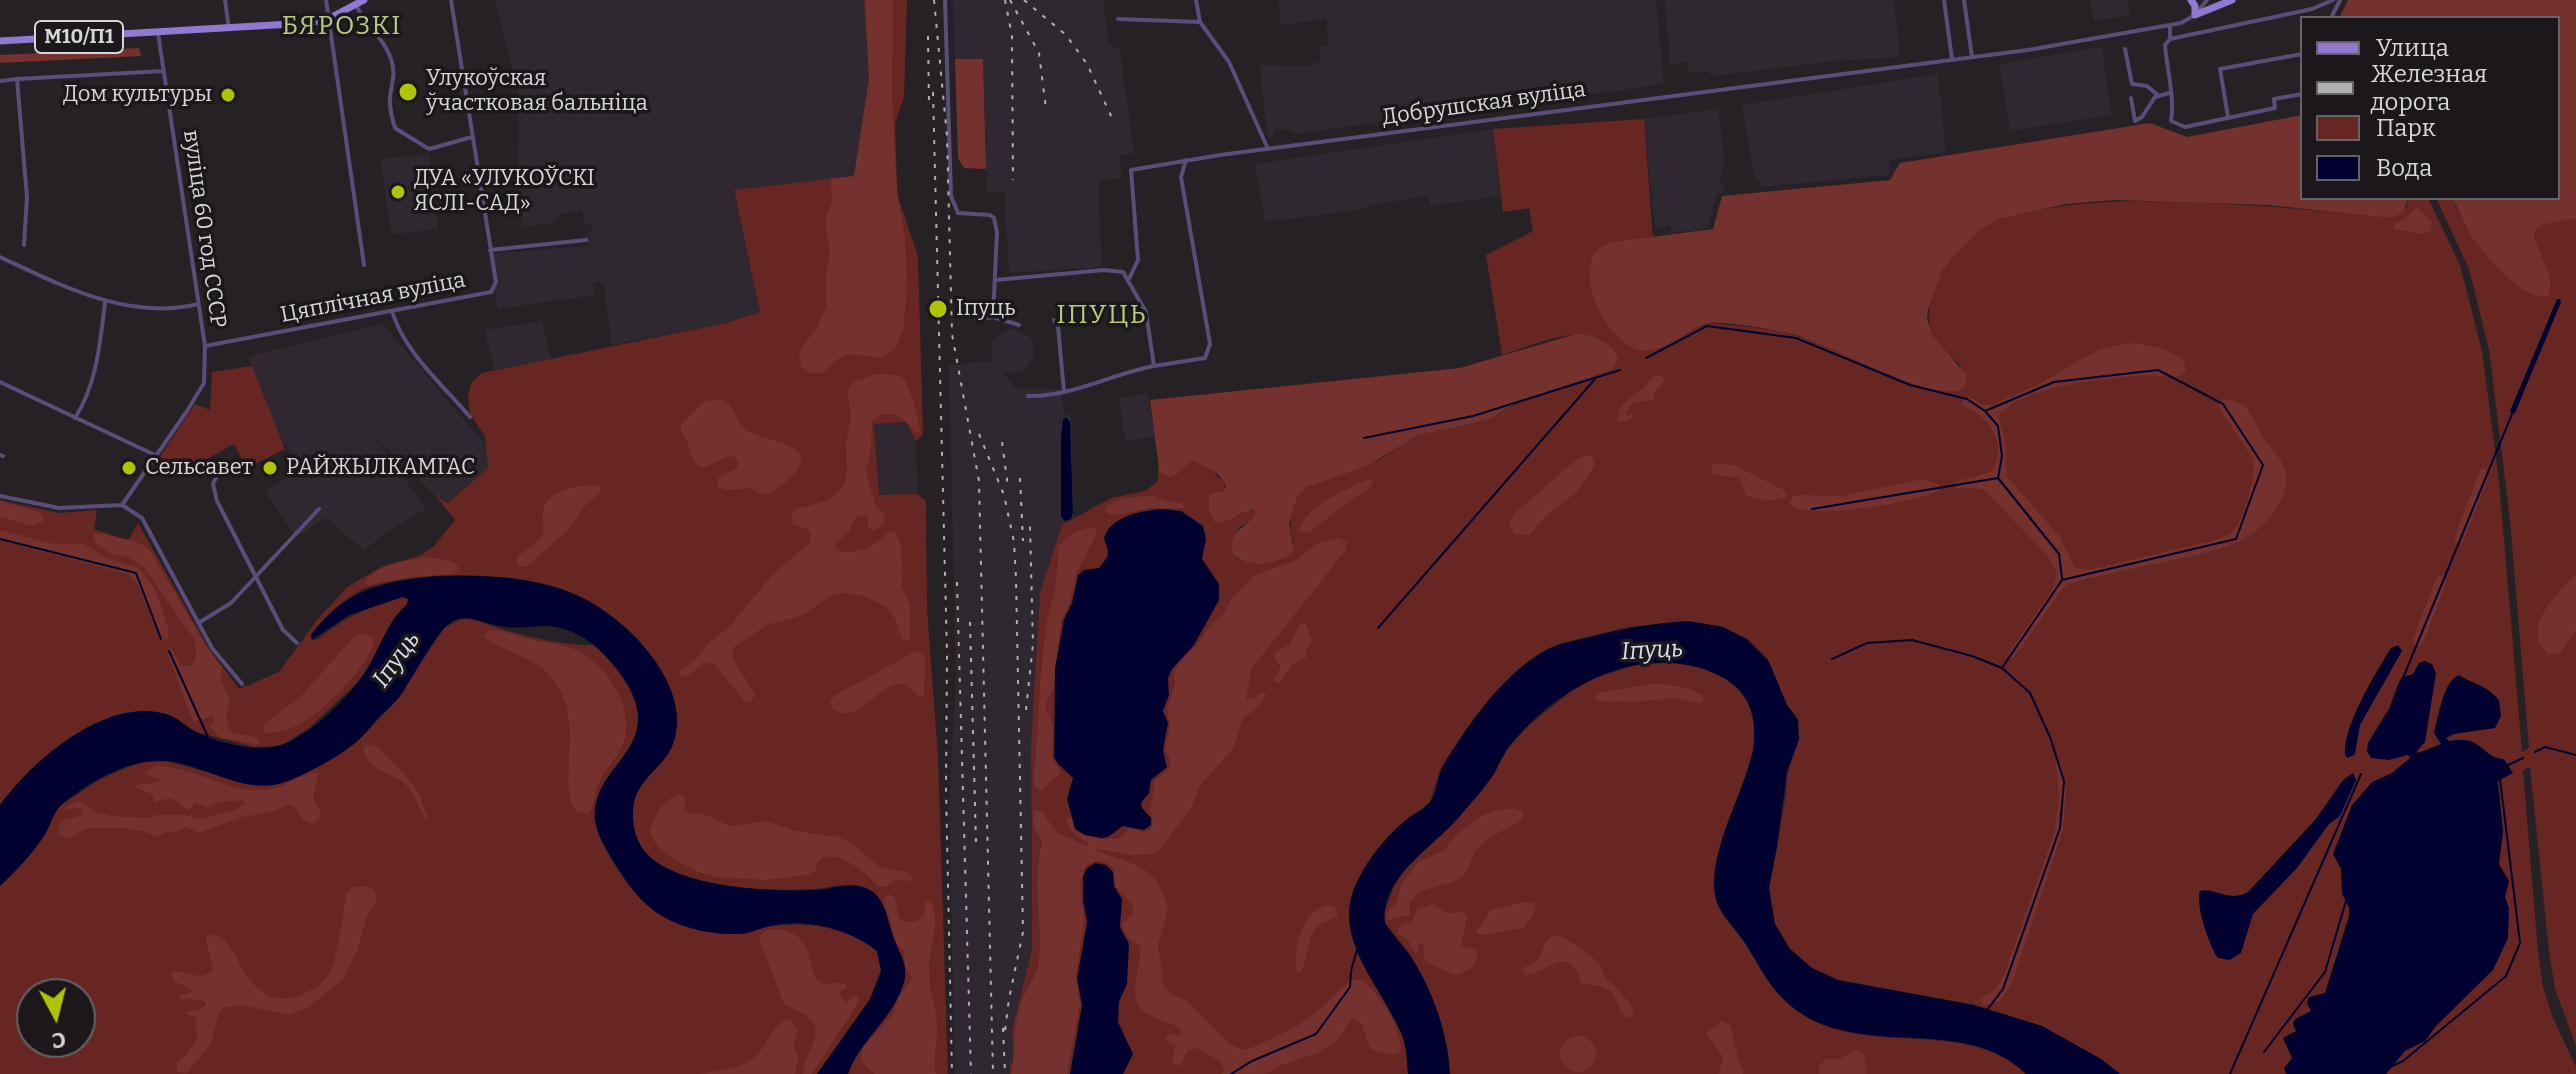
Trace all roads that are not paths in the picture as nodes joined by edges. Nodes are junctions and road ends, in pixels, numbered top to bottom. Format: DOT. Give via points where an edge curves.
graph roads {
  1 [pos="225,0"];
  2 [pos="326,0"];
  3 [pos="364,0"];
  4 [pos="451,0"];
  5 [pos="945,0"];
  6 [pos="1196,0"];
  7 [pos="1944,0"];
  8 [pos="1964,0"];
  9 [pos="2191,0"];
  10 [pos="2207,0"];
  11 [pos="2232,0"];
  12 [pos="2333,0"];
  13 [pos="356,5"];
  14 [pos="2195,15"];
  15 [pos="328,19"];
  16 [pos="1118,19"];
  17 [pos="1200,22"];
  18 [pos="2170,25"];
  19 [pos="229,29"];
  20 [pos="158,33"];
  21 [pos="2170,39"];
  22 [pos="0,41"];
  23 [pos="2125,49"];
  24 [pos="2300,54"];
  25 [pos="1972,57"];
  26 [pos="1952,59"];
  27 [pos="164,71"];
  28 [pos="17,79"];
  29 [pos="0,81"];
  30 [pos="2169,93"];
  31 [pos="2300,94"];
  32 [pos="2160,96"];
  33 [pos="2131,98"];
  34 [pos="2228,117"];
  35 [pos="472,137"];
  36 [pos="1268,149"];
  37 [pos="1186,160"];
  38 [pos="586,240"];
  39 [pos="24,245"];
  40 [pos="490,250"];
  41 [pos="0,257"];
  42 [pos="364,265"];
  43 [pos="1129,279"];
  44 [pos="996,280"];
  45 [pos="105,303"];
  46 [pos="198,304"];
  47 [pos="392,311"];
  48 [pos="993,317"];
  49 [pos="976,320"];
  50 [pos="1054,320"];
  51 [pos="1019,325"];
  52 [pos="205,346"];
  53 [pos="1154,366"];
  54 [pos="0,382"];
  55 [pos="1064,393"];
  56 [pos="1028,396"];
  57 [pos="470,417"];
  58 [pos="75,418"];
  59 [pos="155,455"];
  60 [pos="223,463"];
  61 [pos="0,496"];
  62 [pos="122,505"];
  63 [pos="319,509"];
  64 [pos="255,576"];
  65 [pos="200,622"];
  66 [pos="297,643"];
  67 [pos="242,684"];
  1 -- 19 [label="street"];
  2 -- 15 [label="street"];
  3 -- 13 [label="main road, М10/П1"];
  4 -- 35 [label="street, Цяплічная вуліца"];
  5 -- 44 [label="street" via="951,196 958,213 994,218"];
  6 -- 17 [label="street"];
  7 -- 26 [label="street"];
  8 -- 25 [label="street"];
  9 -- 14 [label="main road"];
  10 -- 14 [label="street, Добрушская вуліца"];
  11 -- 14 [label="main road"];
  12 -- 21 [label="street"];
  13 -- 15 [label="main road, М10/П1"];
  13 -- 35 [label="street" via="392,60 390,111 395,128 432,150"];
  14 -- 18 [label="street, Добрушская вуліца"];
  15 -- 19 [label="main road, М10/П1"];
  15 -- 42 [label="street"];
  16 -- 17 [label="street"];
  17 -- 36 [label="street" via="1229,62"];
  18 -- 21 [label="street"];
  18 -- 25 [label="street, Добрушская вуліца"];
  19 -- 20 [label="main road, М10/П1"];
  20 -- 22 [label="main road, М10/П1"];
  20 -- 27 [label="street, вуліца 60 год СССР"];
  21 -- 30 [label="street" via="2165,45"];
  23 -- 32 [label="street" via="2132,84 2147,86"];
  24 -- 34 [label="street" via="2220,69"];
  25 -- 26 [label="street, Добрушская вуліца"];
  26 -- 36 [label="street, Добрушская вуліца"];
  27 -- 28 [label="street"];
  27 -- 46 [label="street, вуліца 60 год СССР"];
  28 -- 29 [label="street"];
  28 -- 39 [label="street" via="27,197"];
  30 -- 32 [label="street"];
  30 -- 34 [label="street" via="2171,121 2185,127"];
  31 -- 34 [label="street" via="2274,99 2275,108"];
  32 -- 33 [label="street" via="2135,121"];
  35 -- 40 [label="street, Цяплічная вуліца"];
  36 -- 37 [label="street, Добрушская вуліца"];
  37 -- 43 [label="street, Добрушская вуліца" via="1131,170 1138,260"];
  37 -- 53 [label="street" via="1181,177 1209,353"];
  38 -- 40 [label="street"];
  40 -- 47 [label="street, Цяплічная вуліца" via="496,282 491,292"];
  41 -- 45 [label="street"];
  43 -- 44 [label="street" via="1111,270"];
  43 -- 53 [label="street" via="1146,312"];
  44 -- 48 [label="street"];
  45 -- 46 [label="street" via="178,309"];
  45 -- 58 [label="street" via="94,374"];
  46 -- 52 [label="street, вуліца 60 год СССР"];
  47 -- 52 [label="street, Цяплічная вуліца"];
  47 -- 57 [label="street" via="420,359"];
  48 -- 49 [label="street"];
  48 -- 51 [label="street"];
  50 -- 55 [label="street"];
  52 -- 59 [label="street, вуліца 60 год СССР" via="204,383"];
  53 -- 55 [label="street"];
  54 -- 58 [label="street"];
  55 -- 56 [label="street"];
  58 -- 59 [label="street"];
  59 -- 62 [label="street"];
  60 -- 64 [label="street" via="213,484 217,501"];
  61 -- 62 [label="street" via="59,508"];
  62 -- 65 [label="street" via="142,518"];
  63 -- 64 [label="street"];
  64 -- 65 [label="street" via="231,603"];
  64 -- 66 [label="street" via="283,630"];
  65 -- 67 [label="street" via="212,648"];
}
